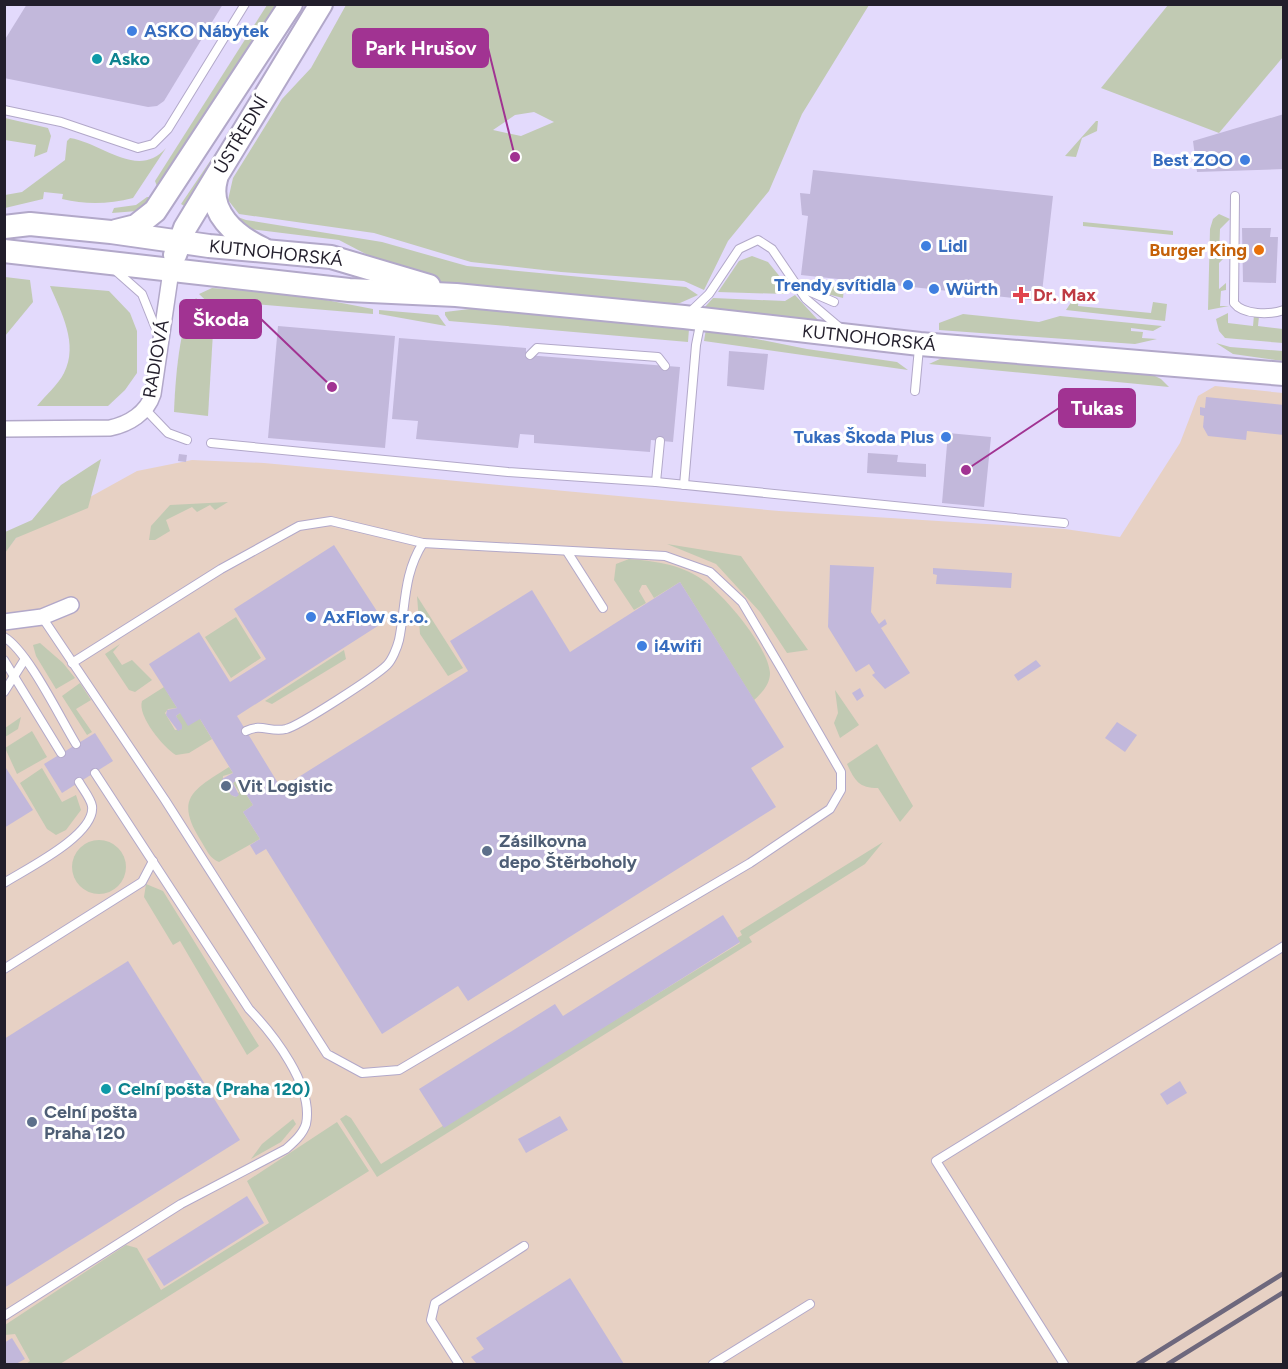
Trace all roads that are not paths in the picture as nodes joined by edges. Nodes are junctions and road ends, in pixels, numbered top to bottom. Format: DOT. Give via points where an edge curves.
graph roads {
  1 [pos="245,4"];
  2 [pos="291,4"];
  3 [pos="321,4"];
  4 [pos="4,110"];
  5 [pos="216,177"];
  6 [pos="1235,196"];
  7 [pos="163,199"];
  8 [pos="4,227"];
  9 [pos="111,231"];
  10 [pos="171,240"];
  11 [pos="4,251"];
  12 [pos="270,252"];
  13 [pos="90,260"];
  14 [pos="171,271"];
  15 [pos="797,287"];
  16 [pos="456,295"];
  17 [pos="834,302"];
  18 [pos="1284,310"];
  19 [pos="693,318"];
  20 [pos="857,337"];
  21 [pos="160,344"];
  22 [pos="920,344"];
  23 [pos="530,355"];
  24 [pos="665,366"];
  25 [pos="1284,374"];
  26 [pos="915,391"];
  27 [pos="145,410"];
  28 [pos="4,429"];
  29 [pos="187,440"];
  30 [pos="660,441"];
  31 [pos="211,443"];
  32 [pos="656,482"];
  33 [pos="684,485"];
  34 [pos="1064,523"];
  35 [pos="423,543"];
  36 [pos="568,553"];
  37 [pos="71,605"];
  38 [pos="603,608"];
  39 [pos="42,617"];
  40 [pos="4,622"];
  41 [pos="4,637"];
  42 [pos="25,659"];
  43 [pos="4,660"];
  44 [pos="72,663"];
  45 [pos="15,678"];
  46 [pos="4,692"];
  47 [pos="246,731"];
  48 [pos="76,744"];
  49 [pos="61,753"];
  50 [pos="95,773"];
  51 [pos="79,782"];
  52 [pos="153,861"];
  53 [pos="4,883"];
  54 [pos="1284,946"];
  55 [pos="4,969"];
  56 [pos="525,1246"];
  57 [pos="810,1304"];
  58 [pos="4,1316"];
  59 [pos="459,1365"];
  60 [pos="713,1365"];
  61 [pos="1064,1365"];
  1 -- 4 [label="lane" via="168,129 148,147 133,147 61,122"];
  2 -- 7 [label="main road, ÚSTŘEDNÍ"];
  3 -- 5 [label="main road, ÚSTŘEDNÍ"];
  5 -- 10 [label="main road, ÚSTŘEDNÍ"];
  5 -- 12 [label="main road" via="213,196 223,219"];
  6 -- 18 [label="lane" via="1234,303 1242,310"];
  7 -- 9 [label="main road, ÚSTŘEDNÍ" via="142,223"];
  7 -- 10 [label="main road" via="160,219"];
  8 -- 9 [label="main road" via="30,224"];
  9 -- 10 [label="main road, KUTNOHORSKÁ"];
  10 -- 12 [label="main road, KUTNOHORSKÁ"];
  10 -- 14 [label="main road"];
  11 -- 13 [label="main road, KUTNOHORSKÁ"];
  12 -- 16 [label="main road, KUTNOHORSKÁ" via="332,257"];
  13 -- 14 [label="main road, KUTNOHORSKÁ"];
  13 -- 21 [label="lane" via="116,270 135,286 150,310"];
  14 -- 16 [label="main road, KUTNOHORSKÁ" via="350,290"];
  14 -- 21 [label="street, RADIOVÁ"];
  15 -- 17 [label="lane"];
  15 -- 19 [label="lane" via="772,249 758,240 750,242 739,249"];
  15 -- 20 [label="lane" via="818,311"];
  16 -- 19 [label="main road, KUTNOHORSKÁ"];
  19 -- 20 [label="main road, KUTNOHORSKÁ"];
  19 -- 33 [label="lane" via="696,345"];
  20 -- 22 [label="main road, KUTNOHORSKÁ"];
  21 -- 27 [label="street, RADIOVÁ" via="153,394"];
  22 -- 25 [label="main road, KUTNOHORSKÁ"];
  22 -- 26 [label="lane"];
  23 -- 24 [label="lane" via="537,348 658,357"];
  27 -- 28 [label="street, RADIOVÁ" via="124,425 110,428"];
  27 -- 29 [label="lane" via="168,433"];
  30 -- 32 [label="lane"];
  31 -- 32 [label="lane"];
  32 -- 33 [label="lane"];
  33 -- 34 [label="lane"];
  35 -- 36 [label="lane"];
  35 -- 44 [label="lane" via="331,521 299,526 212,574"];
  35 -- 47 [label="lane" via="406,579 398,642 389,663 370,679 285,729 256,726"];
  36 -- 38 [label="lane"];
  36 -- 44 [label="lane" via="665,556 710,572 742,602 841,772 841,790 830,808 750,863 399,1070 362,1073 327,1054 165,800"];
  37 -- 39 [label="street"];
  39 -- 40 [label="street"];
  39 -- 44 [label="lane"];
  41 -- 42 [label="lane" via="14,643"];
  42 -- 45 [label="lane"];
  42 -- 48 [label="lane"];
  43 -- 45 [label="lane"];
  45 -- 46 [label="lane"];
  45 -- 49 [label="lane"];
  50 -- 52 [label="lane"];
  51 -- 53 [label="lane" via="92,805 91,818 80,835"];
  52 -- 55 [label="lane" via="142,882"];
  52 -- 58 [label="lane" via="249,1009 271,1032 289,1061 303,1095 306,1125 286,1149 181,1204"];
  54 -- 61 [label="lane" via="936,1161"];
  56 -- 59 [label="lane" via="435,1303 431,1320"];
  57 -- 60 [label="lane"];
}
